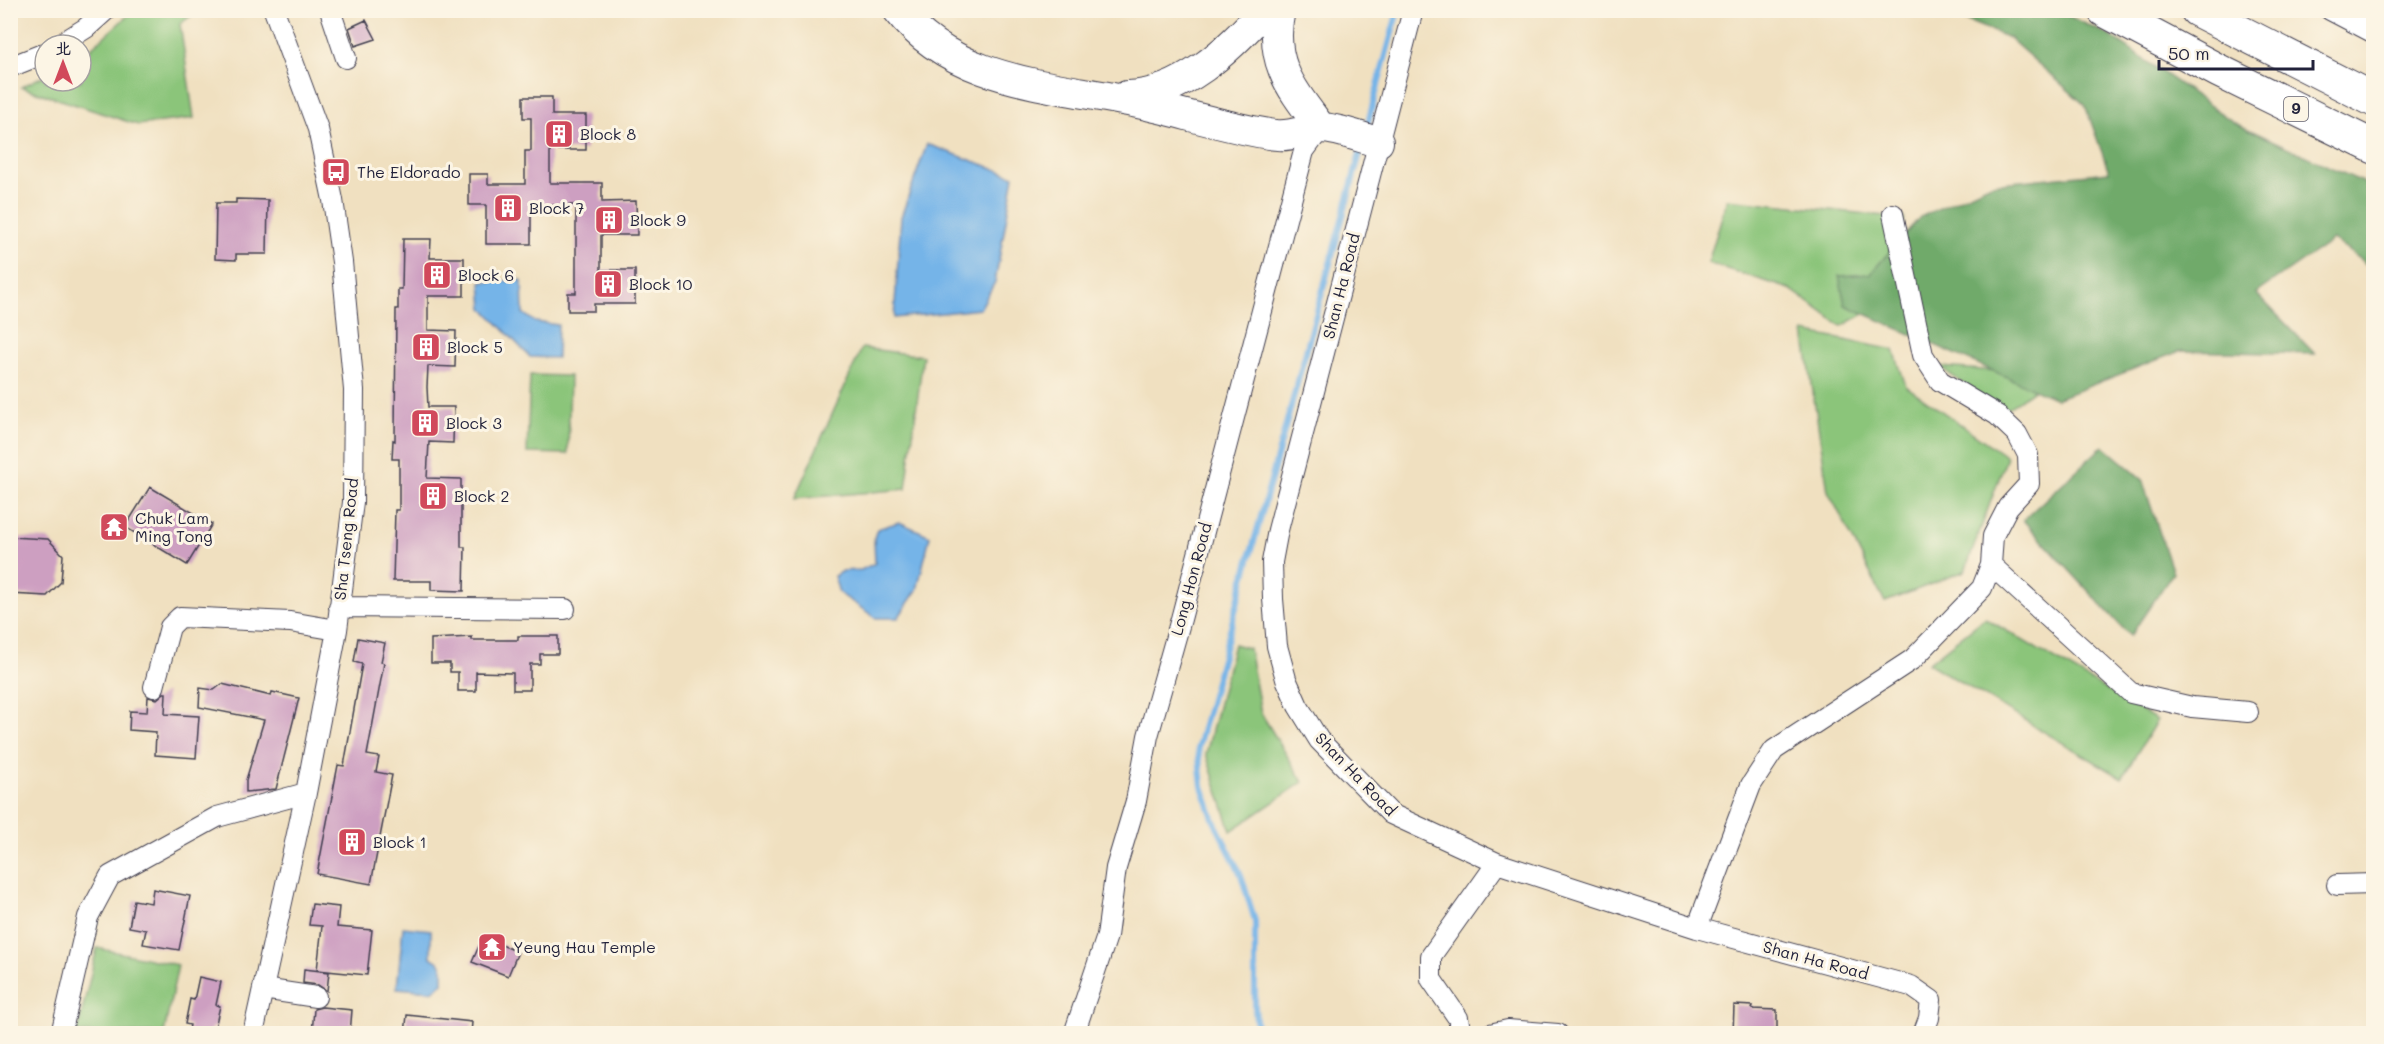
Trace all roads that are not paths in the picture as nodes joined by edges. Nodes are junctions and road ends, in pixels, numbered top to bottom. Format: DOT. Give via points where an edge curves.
graph roads {
  1 [pos="106,10"];
  2 [pos="274,10"];
  3 [pos="330,10"];
  4 [pos="898,10"];
  5 [pos="1264,10"];
  6 [pos="1280,10"];
  7 [pos="1413,10"];
  8 [pos="2104,10"];
  9 [pos="2197,10"];
  10 [pos="2330,10"];
  11 [pos="78,33"];
  12 [pos="2373,33"];
  13 [pos="33,58"];
  14 [pos="346,58"];
  15 [pos="10,67"];
  16 [pos="1106,96"];
  17 [pos="2373,100"];
  18 [pos="1329,130"];
  19 [pos="1373,141"];
  20 [pos="2373,147"];
  21 [pos="1893,214"];
  22 [pos="1991,565"];
  23 [pos="339,607"];
  24 [pos="565,609"];
  25 [pos="337,630"];
  26 [pos="154,687"];
  27 [pos="2248,712"];
  28 [pos="306,794"];
  29 [pos="1497,863"];
  30 [pos="2373,884"];
  31 [pos="2337,885"];
  32 [pos="1697,928"];
  33 [pos="263,989"];
  34 [pos="316,997"];
  35 [pos="62,1034"];
  36 [pos="253,1034"];
  37 [pos="1074,1034"];
  38 [pos="1461,1034"];
  39 [pos="1490,1034"];
  40 [pos="1558,1034"];
  41 [pos="1923,1034"];
  1 -- 11 [label="street"];
  2 -- 23 [label="street, Sha Tseng Road" via="318,129 342,262 354,402 353,502"];
  3 -- 14 [label="street"];
  4 -- 16 [label="main road" via="939,50 971,65"];
  5 -- 16 [label="main road" via="1226,49 1191,75 1147,94"];
  6 -- 18 [label="main road" via="1276,30 1278,58 1286,80"];
  7 -- 19 [label="street, Shan Ha Road"];
  8 -- 20 [label="highway, 9" via="2219,72"];
  9 -- 17 [label="highway"];
  10 -- 12 [label="street"];
  13 -- 15 [label="street"];
  16 -- 18 [label="main road" via="1238,129 1279,135"];
  18 -- 19 [label="main road"];
  18 -- 37 [label="street, Long Hon Road" via="1304,151 1148,736 1136,801 1116,868 1107,936"];
  19 -- 29 [label="street, Shan Ha Road" via="1278,530 1272,562 1278,646 1286,680 1319,740 1391,814"];
  21 -- 22 [label="street" via="1923,355 1940,381 1996,415 2018,434 2028,455 2029,484 2008,507 1993,536"];
  22 -- 27 [label="street" via="2131,693 2192,707"];
  22 -- 32 [label="street" via="1982,588 1913,659 1774,750 1751,785"];
  23 -- 24 [label="street"];
  23 -- 25 [label="street, Sha Tseng Road"];
  25 -- 26 [label="street" via="290,622 180,617 170,627"];
  25 -- 28 [label="street, Sha Tseng Road"];
  28 -- 33 [label="street, Sha Tseng Road"];
  28 -- 35 [label="street" via="217,817 110,876 88,917"];
  29 -- 32 [label="street, Shan Ha Road"];
  29 -- 38 [label="street" via="1431,956 1431,979 1458,1018"];
  30 -- 31 [label="street"];
  32 -- 41 [label="street, Shan Ha Road" via="1911,986 1932,1000"];
  33 -- 34 [label="street"];
  33 -- 36 [label="street, Sha Tseng Road"];
  39 -- 40 [label="street" via="1508,1030"];
}
